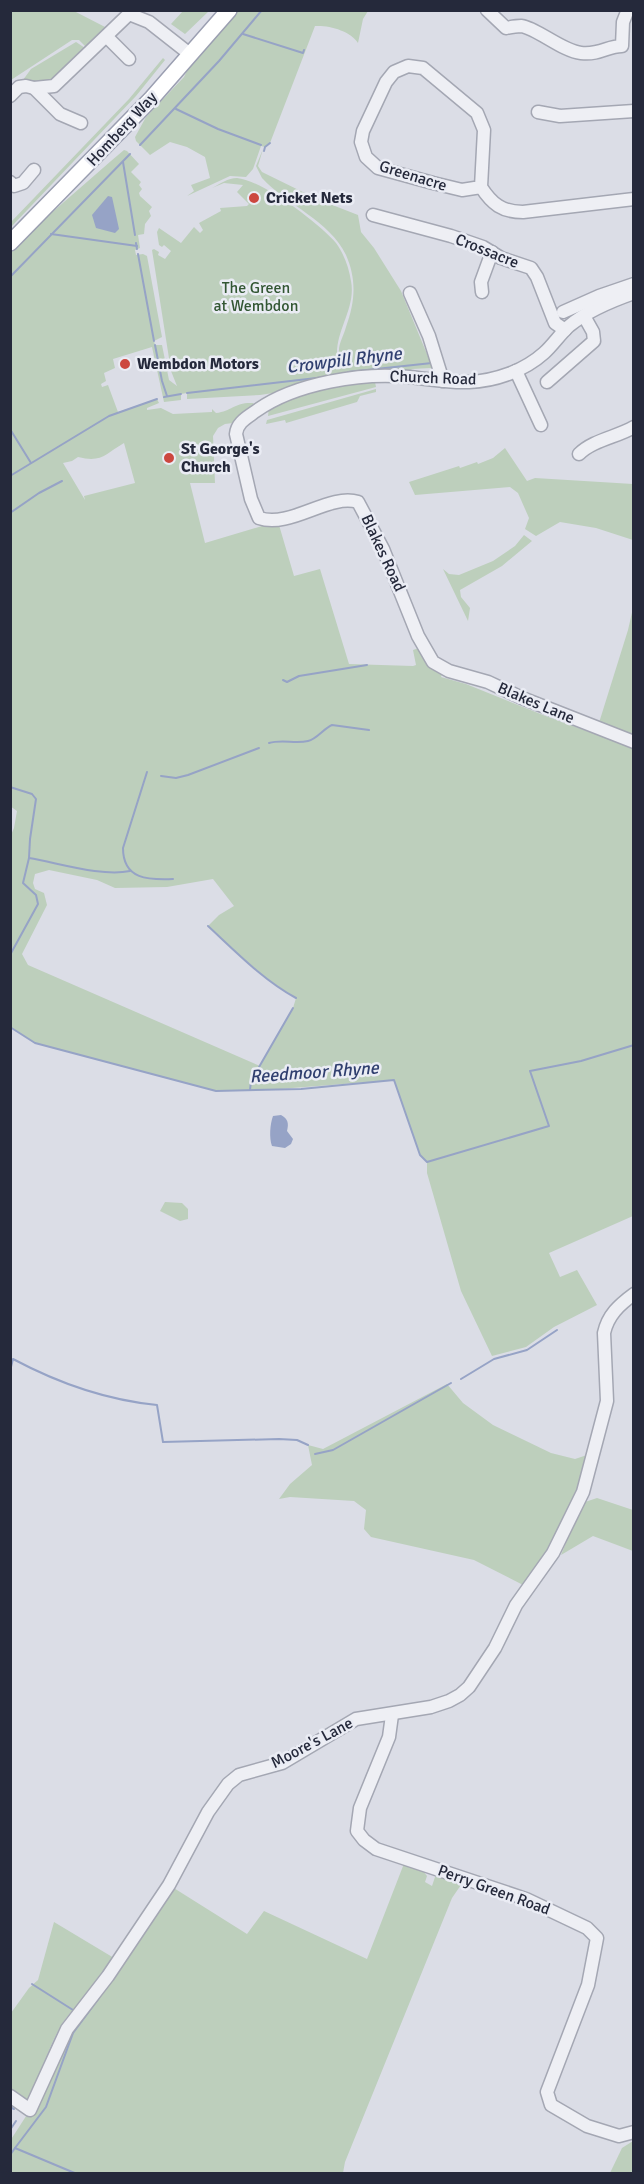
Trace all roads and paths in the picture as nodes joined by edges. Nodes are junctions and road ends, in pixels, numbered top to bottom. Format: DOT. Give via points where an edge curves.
graph roads {
  1 [pos="229,10"];
  2 [pos="487,10"];
  3 [pos="128,12"];
  4 [pos="627,12"];
  5 [pos="107,37"];
  6 [pos="191,55"];
  7 [pos="130,59"];
  8 [pos="54,86"];
  9 [pos="33,88"];
  10 [pos="10,96"];
  11 [pos="52,105"];
  12 [pos="633,111"];
  13 [pos="538,112"];
  14 [pos="81,123"];
  15 [pos="34,170"];
  16 [pos="10,182"];
  17 [pos="480,187"];
  18 [pos="633,199"];
  19 [pos="373,215"];
  20 [pos="10,243"];
  21 [pos="492,252"];
  22 [pos="633,284"];
  23 [pos="478,285"];
  24 [pos="410,293"];
  25 [pos="633,293"];
  26 [pos="563,312"];
  27 [pos="584,316"];
  28 [pos="565,330"];
  29 [pos="516,370"];
  30 [pos="443,381"];
  31 [pos="547,382"];
  32 [pos="541,425"];
  33 [pos="633,427"];
  34 [pos="579,454"];
  35 [pos="256,515"];
  36 [pos="437,666"];
  37 [pos="633,742"];
  38 [pos="633,1294"];
  39 [pos="392,1715"];
  40 [pos="10,2096"];
  41 [pos="633,2132"];
  1 -- 6 [label="main road, Homberg Way"];
  2 -- 4 [label="street" via="507,28 524,26 574,51 588,53 622,46 622,22"];
  3 -- 5 [label="street"];
  3 -- 6 [label="street" via="149,22"];
  5 -- 7 [label="street"];
  5 -- 8 [label="street"];
  6 -- 20 [label="main road, Homberg Way"];
  8 -- 9 [label="street"];
  8 -- 11 [label="street"];
  9 -- 10 [label="street" via="19,87"];
  9 -- 11 [label="street"];
  11 -- 14 [label="street" via="60,114"];
  12 -- 13 [label="street" via="560,116"];
  15 -- 16 [label="street" via="23,183 14,186"];
  17 -- 17 [label="street, Greenacre" via="462,190 433,183 382,169 366,157 361,142 363,131 394,72 408,66 423,68 477,113 484,130"];
  17 -- 18 [label="street" via="492,203 514,212"];
  19 -- 21 [label="street, Crossacre"];
  21 -- 23 [label="street"];
  21 -- 28 [label="street, Crossacre" via="531,268 555,323"];
  22 -- 26 [label="street"];
  24 -- 30 [label="street"];
  25 -- 27 [label="street, Church Road"];
  27 -- 28 [label="street, Church Road"];
  27 -- 31 [label="street" via="594,341"];
  28 -- 29 [label="street, Church Road" via="544,354"];
  29 -- 30 [label="street, Church Road" via="478,381"];
  29 -- 32 [label="street"];
  30 -- 35 [label="street, Church Road" via="388,376 344,380 267,403 238,424 236,434"];
  33 -- 34 [label="street"];
  35 -- 36 [label="street, Blakes Road" via="274,520 345,500 358,502 398,582 427,655"];
  36 -- 37 [label="street, Blakes Lane" via="488,682"];
  38 -- 39 [label="street, Moore's Lane" via="617,1307 606,1325 608,1390 602,1420 583,1492 553,1553 516,1605 495,1648 469,1687 449,1701"];
  39 -- 40 [label="street, Moore's Lane" via="357,1719 282,1762 239,1775 228,1784 208,1812 164,1893 67,2030 30,2110"];
  39 -- 41 [label="street, Perry Green Road" via="389,1737 360,1808 357,1831 376,1849 526,1899 586,1928 597,1938 588,1985 553,2076 548,2100 587,2126 620,2136"];
}
